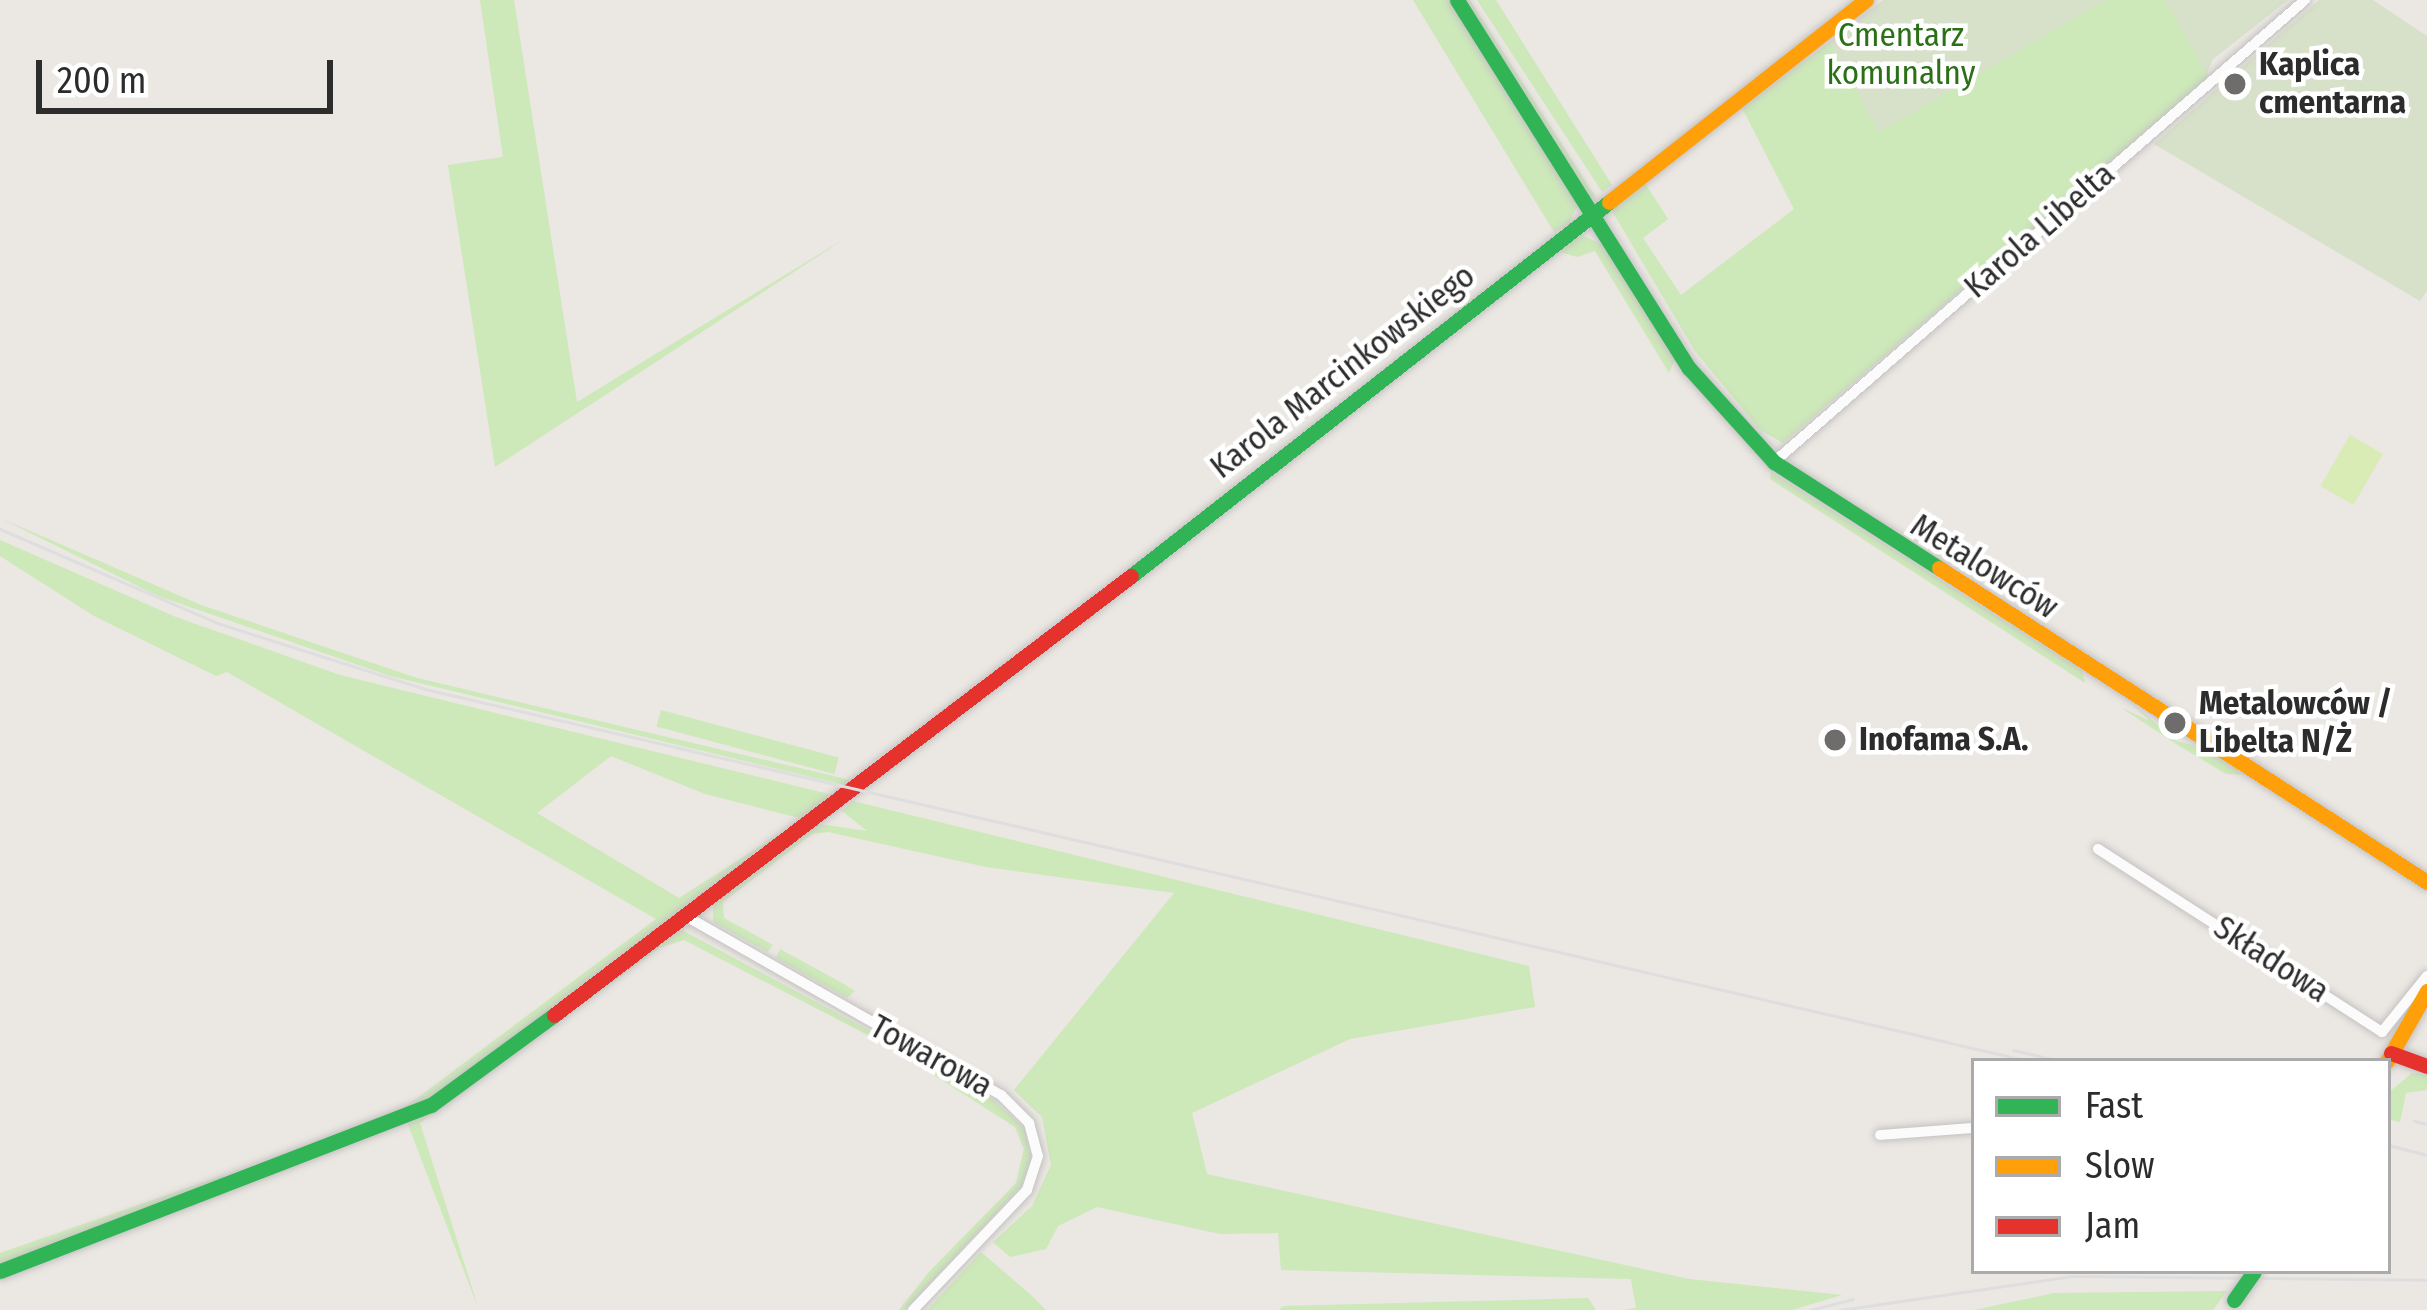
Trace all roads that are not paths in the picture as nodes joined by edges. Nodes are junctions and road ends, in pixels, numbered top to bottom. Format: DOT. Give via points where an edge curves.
graph roads {
  1 [pos="1457,0"];
  2 [pos="1866,0"];
  3 [pos="2305,0"];
  4 [pos="1592,215"];
  5 [pos="1774,462"];
  6 [pos="2098,849"];
  7 [pos="2427,882"];
  8 [pos="684,915"];
  9 [pos="2427,976"];
  10 [pos="2427,992"];
  11 [pos="2389,1057"];
  12 [pos="2427,1066"];
  13 [pos="1971,1128"];
  14 [pos="1880,1135"];
  15 [pos="0,1270"];
  16 [pos="2252,1274"];
  17 [pos="2230,1305"];
  18 [pos="913,1310"];
  1 -- 4 [label="street, Metalowców"];
  2 -- 4 [label="street, Karola Marcinkowskiego"];
  3 -- 5 [label="street, Karola Libelta"];
  4 -- 5 [label="street, Metalowców" via="1688,368"];
  4 -- 8 [label="street, Karola Marcinkowskiego" via="857,790"];
  5 -- 7 [label="street, Metalowców"];
  6 -- 9 [label="street, Składowa" via="2382,1032"];
  8 -- 15 [label="street, Karola Marcinkowskiego" via="414,1116"];
  8 -- 18 [label="street, Towarowa" via="1001,1095 1028,1123 1038,1156 1027,1190"];
  10 -- 11 [label="street"];
  11 -- 12 [label="street"];
  13 -- 14 [label="street"];
  16 -- 17 [label="street, bridge"];
}
